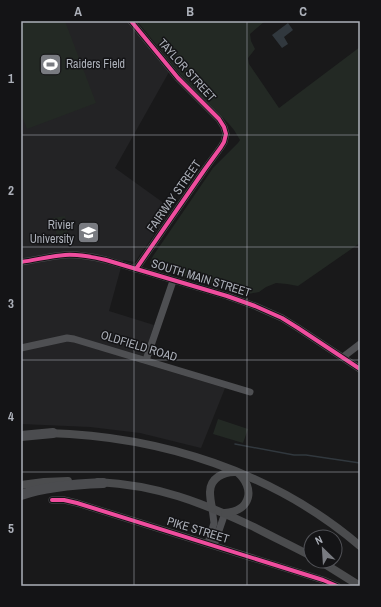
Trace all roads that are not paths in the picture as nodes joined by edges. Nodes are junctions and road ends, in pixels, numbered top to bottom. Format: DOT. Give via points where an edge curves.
graph roads {
  1 [pos="131,21"];
  2 [pos="226,134"];
  3 [pos="21,262"];
  4 [pos="136,269"];
  5 [pos="173,281"];
  6 [pos="360,344"];
  7 [pos="21,348"];
  8 [pos="343,357"];
  9 [pos="146,360"];
  10 [pos="360,369"];
  11 [pos="250,392"];
  12 [pos="21,432"];
  13 [pos="53,433"];
  14 [pos="21,436"];
  15 [pos="237,472"];
  16 [pos="103,483"];
  17 [pos="21,485"];
  18 [pos="21,495"];
  19 [pos="52,500"];
  20 [pos="212,508"];
  21 [pos="225,513"];
  22 [pos="211,544"];
  23 [pos="360,546"];
  24 [pos="303,552"];
  25 [pos="333,569"];
  26 [pos="337,586"];
  27 [pos="360,586"];
  1 -- 2 [label="street, TAYLOR STREET" via="178,78 219,119"];
  2 -- 4 [label="street, FAIRWAY STREET" via="221,147"];
  3 -- 4 [label="street, SOUTH MAIN STREET" via="80,255"];
  4 -- 5 [label="street, SOUTH MAIN STREET"];
  5 -- 8 [label="street, SOUTH MAIN STREET" via="256,306 282,318"];
  5 -- 9 [label="street"];
  6 -- 8 [label="street"];
  7 -- 9 [label="street, OLDFIELD ROAD" via="67,338"];
  8 -- 10 [label="street, SOUTH MAIN STREET"];
  9 -- 11 [label="street, OLDFIELD ROAD"];
  12 -- 13 [label="main road"];
  13 -- 14 [label="highway"];
  13 -- 15 [label="main road" via="104,437 154,446 199,458"];
  15 -- 20 [label="main road" via="223,474 213,481 210,490"];
  15 -- 21 [label="main road" via="247,485 248,500 241,509"];
  15 -- 23 [label="main road" via="301,505"];
  16 -- 17 [label="main road" via="56,482"];
  16 -- 18 [label="highway" via="50,488"];
  16 -- 20 [label="main road" via="166,492"];
  19 -- 22 [label="street, PIKE STREET" via="77,503"];
  20 -- 21 [label="main road"];
  20 -- 22 [label="street, PIKE STREET" via="214,523"];
  21 -- 22 [label="street, PIKE STREET"];
  21 -- 24 [label="main road"];
  22 -- 26 [label="street, PIKE STREET"];
  25 -- 27 [label="main road"];
}
